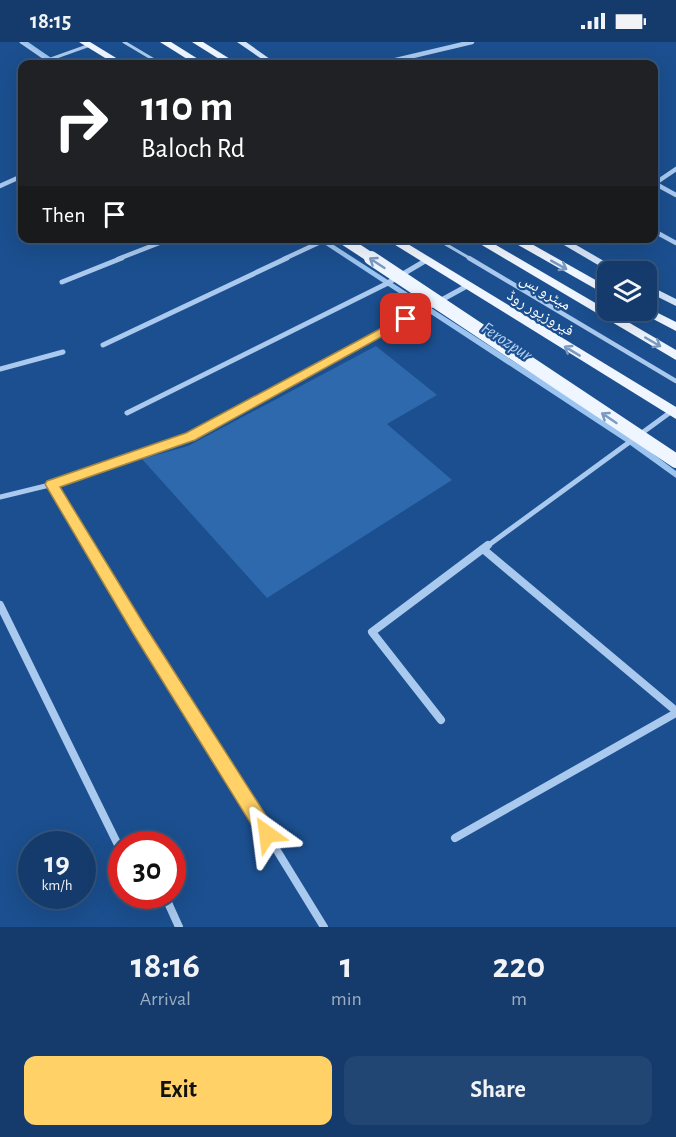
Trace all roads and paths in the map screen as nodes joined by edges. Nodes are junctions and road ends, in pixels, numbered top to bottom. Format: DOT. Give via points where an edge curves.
graph roads {
  1 [pos="21,42"];
  2 [pos="124,42"];
  3 [pos="165,42"];
  4 [pos="197,42"];
  5 [pos="241,42"];
  6 [pos="472,42"];
  7 [pos="87,44"];
  8 [pos="48,60"];
  9 [pos="114,60"];
  10 [pos="154,60"];
  11 [pos="194,60"];
  12 [pos="226,60"];
  13 [pos="267,60"];
  14 [pos="396,60"];
  15 [pos="676,170"];
  16 [pos="18,178"];
  17 [pos="658,181"];
  18 [pos="0,186"];
  19 [pos="658,186"];
  20 [pos="676,195"];
  21 [pos="658,233"];
  22 [pos="160,243"];
  23 [pos="318,243"];
  24 [pos="349,243"];
  25 [pos="397,243"];
  26 [pos="443,243"];
  27 [pos="484,243"];
  28 [pos="520,243"];
  29 [pos="568,243"];
  30 [pos="676,243"];
  31 [pos="425,261"];
  32 [pos="599,261"];
  33 [pos="62,282"];
  34 [pos="467,286"];
  35 [pos="597,286"];
  36 [pos="657,293"];
  37 [pos="676,303"];
  38 [pos="657,318"];
  39 [pos="676,327"];
  40 [pos="104,345"];
  41 [pos="63,352"];
  42 [pos="676,356"];
  43 [pos="0,369"];
  44 [pos="676,381"];
  45 [pos="127,413"];
  46 [pos="674,413"];
  47 [pos="676,461"];
  48 [pos="52,484"];
  49 [pos="0,497"];
  50 [pos="483,549"];
  51 [pos="0,606"];
  52 [pos="676,712"];
  53 [pos="441,720"];
  54 [pos="111,831"];
  55 [pos="455,838"];
  56 [pos="171,909"];
  57 [pos="180,927"];
  58 [pos="324,927"];
  1 -- 8 [label="lane"];
  2 -- 10 [label="lane"];
  3 -- 11 [label="main road"];
  4 -- 12 [label="main road"];
  5 -- 13 [label="street"];
  6 -- 14 [label="street"];
  7 -- 8 [label="lane"];
  7 -- 9 [label="main road"];
  15 -- 17 [label="street"];
  16 -- 18 [label="street"];
  19 -- 20 [label="street"];
  21 -- 30 [label="street"];
  22 -- 33 [label="street"];
  23 -- 40 [label="street"];
  47 -- 24 [label="main road, one-way, bridge"];
  25 -- 31 [label="main road, فیروزپور روڈ"];
  26 -- 44 [label="lane, میٹرو بس"];
  27 -- 42 [label="main road, فیروزپور روڈ, one-way"];
  28 -- 35 [label="main road, one-way"];
  29 -- 32 [label="street"];
  31 -- 34 [label="main road, فیروزپور روڈ"];
  31 -- 45 [label="street"];
  46 -- 34 [label="main road, فیروزپور روڈ, one-way"];
  34 -- 48 [label="street" via="190,437"];
  36 -- 37 [label="street"];
  38 -- 39 [label="main road"];
  41 -- 43 [label="street"];
  46 -- 50 [label="street" via="629,440"];
  48 -- 49 [label="street"];
  48 -- 58 [label="street"];
  50 -- 52 [label="street"];
  50 -- 53 [label="street" via="372,632"];
  51 -- 54 [label="street"];
  52 -- 55 [label="street"];
  56 -- 57 [label="street"];
}
